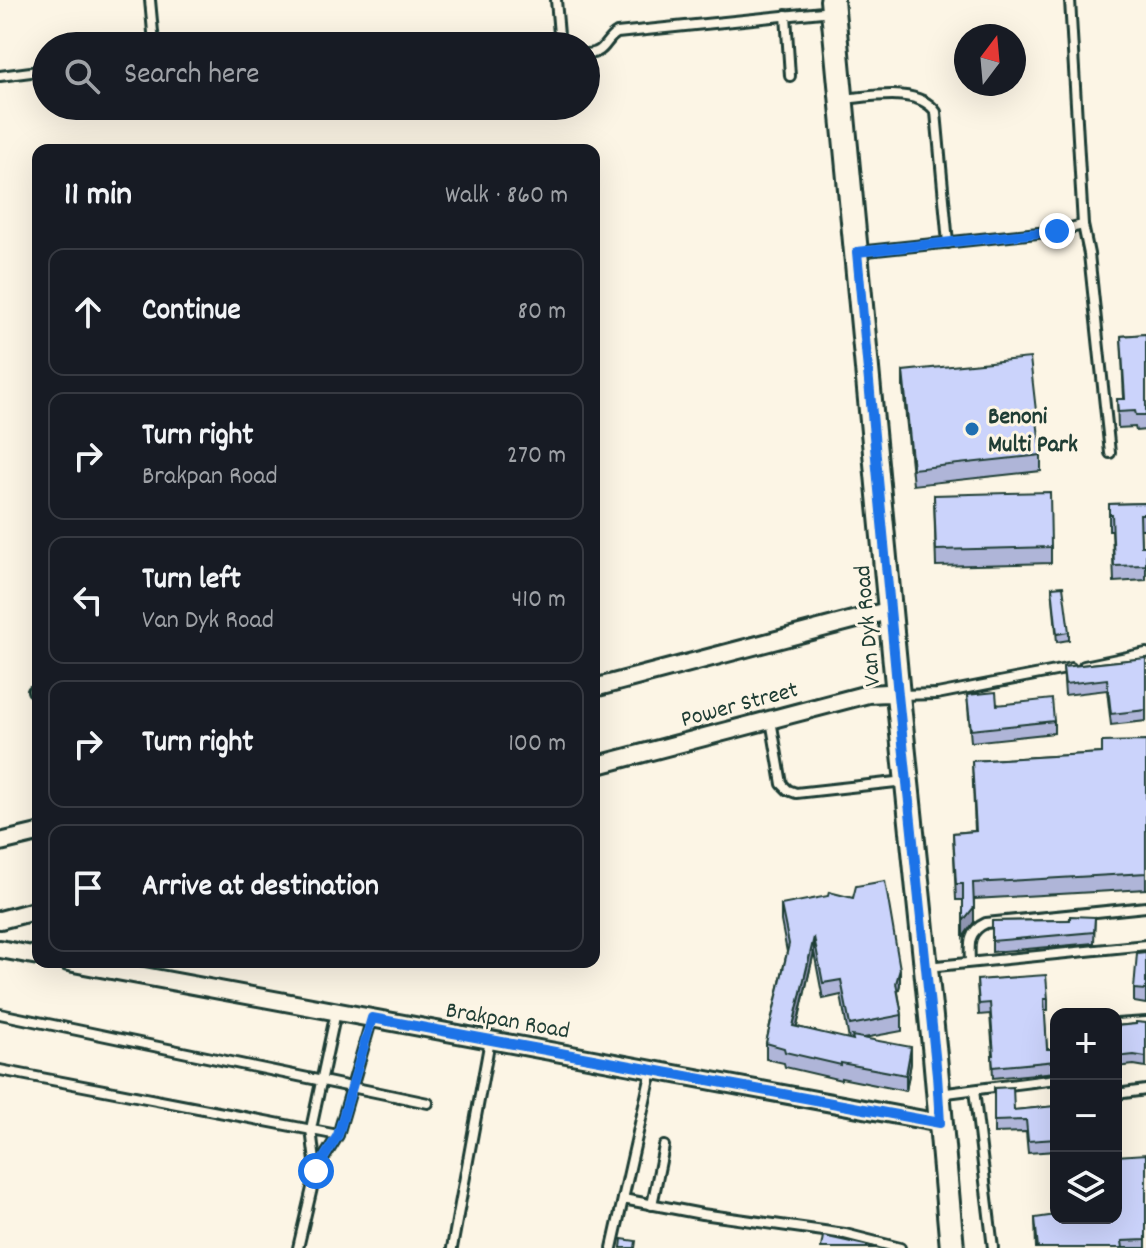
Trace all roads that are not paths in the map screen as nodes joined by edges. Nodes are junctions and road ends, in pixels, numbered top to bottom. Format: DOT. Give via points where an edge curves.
graph roads {
  1 [pos="150,0"];
  2 [pos="556,0"];
  3 [pos="1070,0"];
  4 [pos="832,6"];
  5 [pos="786,15"];
  6 [pos="153,32"];
  7 [pos="559,32"];
  8 [pos="600,52"];
  9 [pos="32,72"];
  10 [pos="0,76"];
  11 [pos="790,76"];
  12 [pos="842,99"];
  13 [pos="1083,225"];
  14 [pos="948,243"];
  15 [pos="857,252"];
  16 [pos="1110,453"];
  17 [pos="891,610"];
  18 [pos="1146,653"];
  19 [pos="600,686"];
  20 [pos="898,695"];
  21 [pos="771,720"];
  22 [pos="600,764"];
  23 [pos="907,780"];
  24 [pos="32,834"];
  25 [pos="0,842"];
  26 [pos="1146,907"];
  27 [pos="32,912"];
  28 [pos="0,920"];
  29 [pos="1146,945"];
  30 [pos="0,949"];
  31 [pos="32,955"];
  32 [pos="970,961"];
  33 [pos="926,967"];
  34 [pos="100,968"];
  35 [pos="336,1012"];
  36 [pos="0,1014"];
  37 [pos="372,1018"];
  38 [pos="1146,1022"];
  39 [pos="1122,1024"];
  40 [pos="490,1040"];
  41 [pos="0,1070"];
  42 [pos="652,1070"];
  43 [pos="321,1080"];
  44 [pos="1050,1080"];
  45 [pos="352,1086"];
  46 [pos="974,1090"];
  47 [pos="1146,1090"];
  48 [pos="1122,1093"];
  49 [pos="939,1095"];
  50 [pos="428,1103"];
  51 [pos="940,1123"];
  52 [pos="311,1129"];
  53 [pos="338,1135"];
  54 [pos="664,1146"];
  55 [pos="316,1171"];
  56 [pos="623,1199"];
  57 [pos="652,1205"];
  58 [pos="298,1248"];
  59 [pos="452,1248"];
  60 [pos="612,1248"];
  61 [pos="900,1248"];
  62 [pos="952,1248"];
  63 [pos="993,1248"];
  1 -- 6 [label="lane"];
  2 -- 7 [label="lane"];
  3 -- 13 [label="lane"];
  4 -- 5 [label="lane"];
  4 -- 12 [label="main road, Van Dyk Road"];
  5 -- 8 [label="lane" via="617,33"];
  5 -- 11 [label="lane"];
  9 -- 10 [label="lane"];
  12 -- 14 [label="lane" via="911,96 932,106"];
  12 -- 15 [label="main road, Van Dyk Road"];
  13 -- 14 [label="lane"];
  13 -- 16 [label="lane"];
  14 -- 15 [label="lane"];
  15 -- 17 [label="main road, Van Dyk Road"];
  17 -- 19 [label="street"];
  17 -- 20 [label="main road, Van Dyk Road"];
  18 -- 20 [label="lane" via="948,692"];
  20 -- 21 [label="street, Power Street" via="868,694"];
  20 -- 23 [label="main road, Van Dyk Road"];
  21 -- 22 [label="street, Power Street"];
  21 -- 23 [label="lane" via="782,784 788,790"];
  23 -- 33 [label="main road, Van Dyk Road"];
  24 -- 25 [label="street"];
  26 -- 32 [label="lane" via="986,923 970,938"];
  27 -- 28 [label="street"];
  29 -- 32 [label="lane"];
  30 -- 31 [label="street"];
  32 -- 33 [label="lane"];
  33 -- 49 [label="main road, Van Dyk Road"];
  34 -- 35 [label="street, Brakpan Road"];
  35 -- 37 [label="street, Brakpan Road"];
  35 -- 43 [label="lane"];
  36 -- 43 [label="lane"];
  37 -- 40 [label="street, Brakpan Road"];
  37 -- 45 [label="lane"];
  38 -- 39 [label="lane"];
  40 -- 42 [label="street, Brakpan Road"];
  40 -- 59 [label="lane"];
  41 -- 52 [label="lane"];
  42 -- 51 [label="street, Brakpan Road"];
  42 -- 56 [label="lane"];
  43 -- 45 [label="lane"];
  43 -- 52 [label="lane"];
  44 -- 46 [label="lane"];
  45 -- 50 [label="lane"];
  45 -- 53 [label="lane"];
  46 -- 49 [label="lane"];
  46 -- 63 [label="lane"];
  47 -- 48 [label="lane"];
  49 -- 51 [label="main road, Van Dyk Road"];
  51 -- 62 [label="main road, Van Dyk Road"];
  52 -- 53 [label="lane"];
  52 -- 55 [label="lane"];
  53 -- 55 [label="lane"];
  54 -- 57 [label="lane"];
  55 -- 58 [label="lane"];
  56 -- 57 [label="lane"];
  56 -- 60 [label="lane"];
  57 -- 61 [label="lane" via="845,1234"];
}
